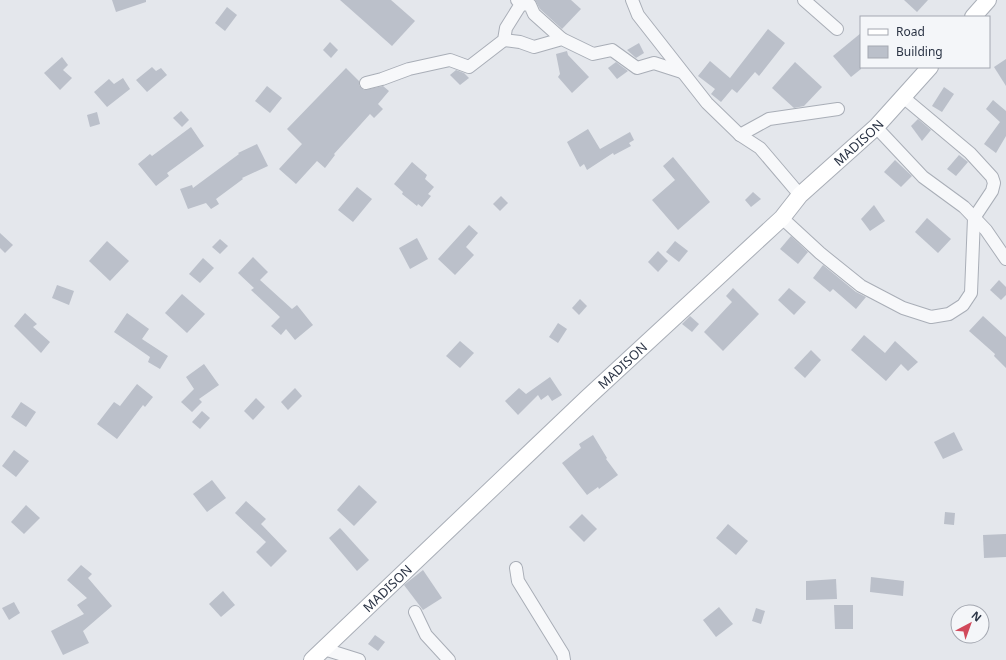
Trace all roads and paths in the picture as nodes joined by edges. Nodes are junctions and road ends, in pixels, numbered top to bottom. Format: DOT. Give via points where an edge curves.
graph roads {
  1 [pos="632,0"];
  2 [pos="804,0"];
  3 [pos="988,0"];
  4 [pos="519,2"];
  5 [pos="974,16"];
  6 [pos="837,29"];
  7 [pos="562,39"];
  8 [pos="504,40"];
  9 [pos="929,68"];
  10 [pos="682,72"];
  11 [pos="366,83"];
  12 [pos="903,98"];
  13 [pos="838,109"];
  14 [pos="876,126"];
  15 [pos="740,135"];
  16 [pos="800,195"];
  17 [pos="782,218"];
  18 [pos="974,218"];
  19 [pos="1006,258"];
  20 [pos="516,568"];
  21 [pos="415,612"];
  22 [pos="324,649"];
  23 [pos="312,660"];
  24 [pos="359,660"];
  25 [pos="449,660"];
  26 [pos="564,660"];
  1 -- 10 [label="street" via="638,15"];
  2 -- 6 [label="street"];
  3 -- 5 [label="street"];
  4 -- 7 [label="street" via="530,5 534,14"];
  4 -- 8 [label="street" via="506,28"];
  7 -- 8 [label="street" via="534,47"];
  7 -- 10 [label="street" via="593,54 612,50 637,68 654,63"];
  8 -- 11 [label="street" via="469,68 450,60 408,69 382,80"];
  9 -- 12 [label="street, MADISON"];
  10 -- 15 [label="street" via="707,104"];
  12 -- 14 [label="street, MADISON"];
  12 -- 18 [label="street" via="950,135 992,177 992,191"];
  13 -- 15 [label="street" via="769,119"];
  14 -- 16 [label="street, MADISON"];
  14 -- 18 [label="street" via="923,177 964,207"];
  15 -- 16 [label="street" via="760,148"];
  16 -- 17 [label="street, MADISON"];
  17 -- 18 [label="street" via="861,286 903,308 931,317 949,314 963,305 971,293"];
  17 -- 22 [label="street, MADISON" via="587,398"];
  18 -- 19 [label="street"];
  20 -- 26 [label="street" via="518,581 563,654"];
  21 -- 25 [label="street" via="426,635"];
  22 -- 23 [label="street, MADISON"];
  22 -- 24 [label="street"];
}
